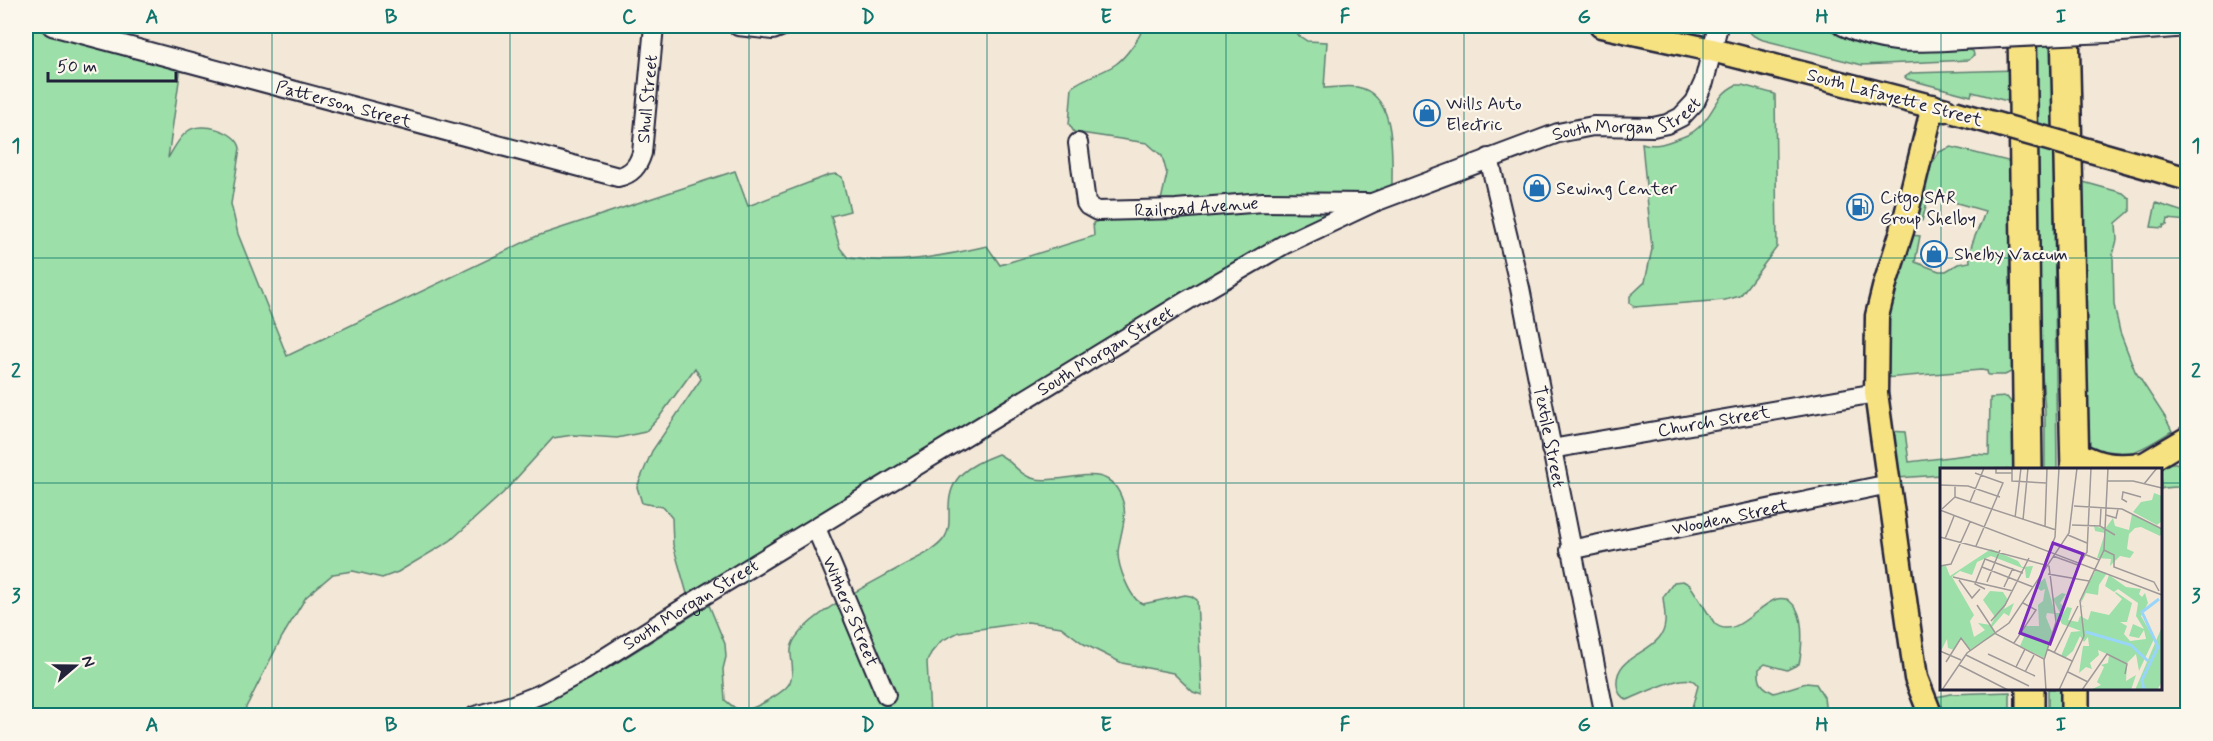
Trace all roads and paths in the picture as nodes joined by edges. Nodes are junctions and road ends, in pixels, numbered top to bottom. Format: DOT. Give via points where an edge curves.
graph roads {
  1 [pos="52,26"];
  2 [pos="654,26"];
  3 [pos="738,26"];
  4 [pos="783,26"];
  5 [pos="1601,26"];
  6 [pos="1718,26"];
  7 [pos="1843,26"];
  8 [pos="2022,26"];
  9 [pos="2065,26"];
  10 [pos="2187,27"];
  11 [pos="1712,50"];
  12 [pos="1944,109"];
  13 [pos="1078,143"];
  14 [pos="1490,158"];
  15 [pos="634,170"];
  16 [pos="2187,179"];
  17 [pos="1372,203"];
  18 [pos="1876,393"];
  19 [pos="2187,438"];
  20 [pos="1551,449"];
  21 [pos="2075,462"];
  22 [pos="2028,468"];
  23 [pos="2109,468"];
  24 [pos="2137,468"];
  25 [pos="1889,484"];
  26 [pos="816,528"];
  27 [pos="1570,550"];
  28 [pos="2030,690"];
  29 [pos="2075,690"];
  30 [pos="886,695"];
  31 [pos="475,716"];
  32 [pos="1605,716"];
  33 [pos="1931,716"];
  34 [pos="2030,716"];
  35 [pos="2075,716"];
  1 -- 15 [label="street, Patterson Street" via="618,177"];
  2 -- 15 [label="street, Shull Street" via="642,153"];
  3 -- 4 [label="street" via="773,30"];
  5 -- 11 [label="main road, South Lafayette Street"];
  6 -- 11 [label="street, South Morgan Street"];
  7 -- 10 [label="street, bridge" via="1883,41 1907,42"];
  8 -- 22 [label="highway"];
  9 -- 21 [label="highway"];
  11 -- 12 [label="main road, South Lafayette Street"];
  11 -- 14 [label="street, South Morgan Street" via="1695,102 1674,121 1653,127 1574,128"];
  12 -- 16 [label="main road, South Lafayette Street, bridge"];
  12 -- 18 [label="main road" via="1906,216 1877,316"];
  13 -- 17 [label="street, Railroad Avenue" via="1086,203 1097,211 1263,202"];
  14 -- 17 [label="street, South Morgan Street"];
  14 -- 20 [label="street, Textile Street"];
  17 -- 26 [label="street, South Morgan Street" via="1285,244 1188,300"];
  18 -- 20 [label="street, Church Street"];
  18 -- 25 [label="main road"];
  19 -- 24 [label="main road"];
  20 -- 27 [label="street, Textile Street"];
  21 -- 23 [label="highway"];
  25 -- 27 [label="street, Wooden Street"];
  25 -- 33 [label="main road" via="1916,678"];
  26 -- 30 [label="street, Withers Street"];
  26 -- 31 [label="street, South Morgan Street" via="564,683"];
  27 -- 32 [label="street, Textile Street"];
  28 -- 34 [label="highway"];
  29 -- 35 [label="highway"];
}
